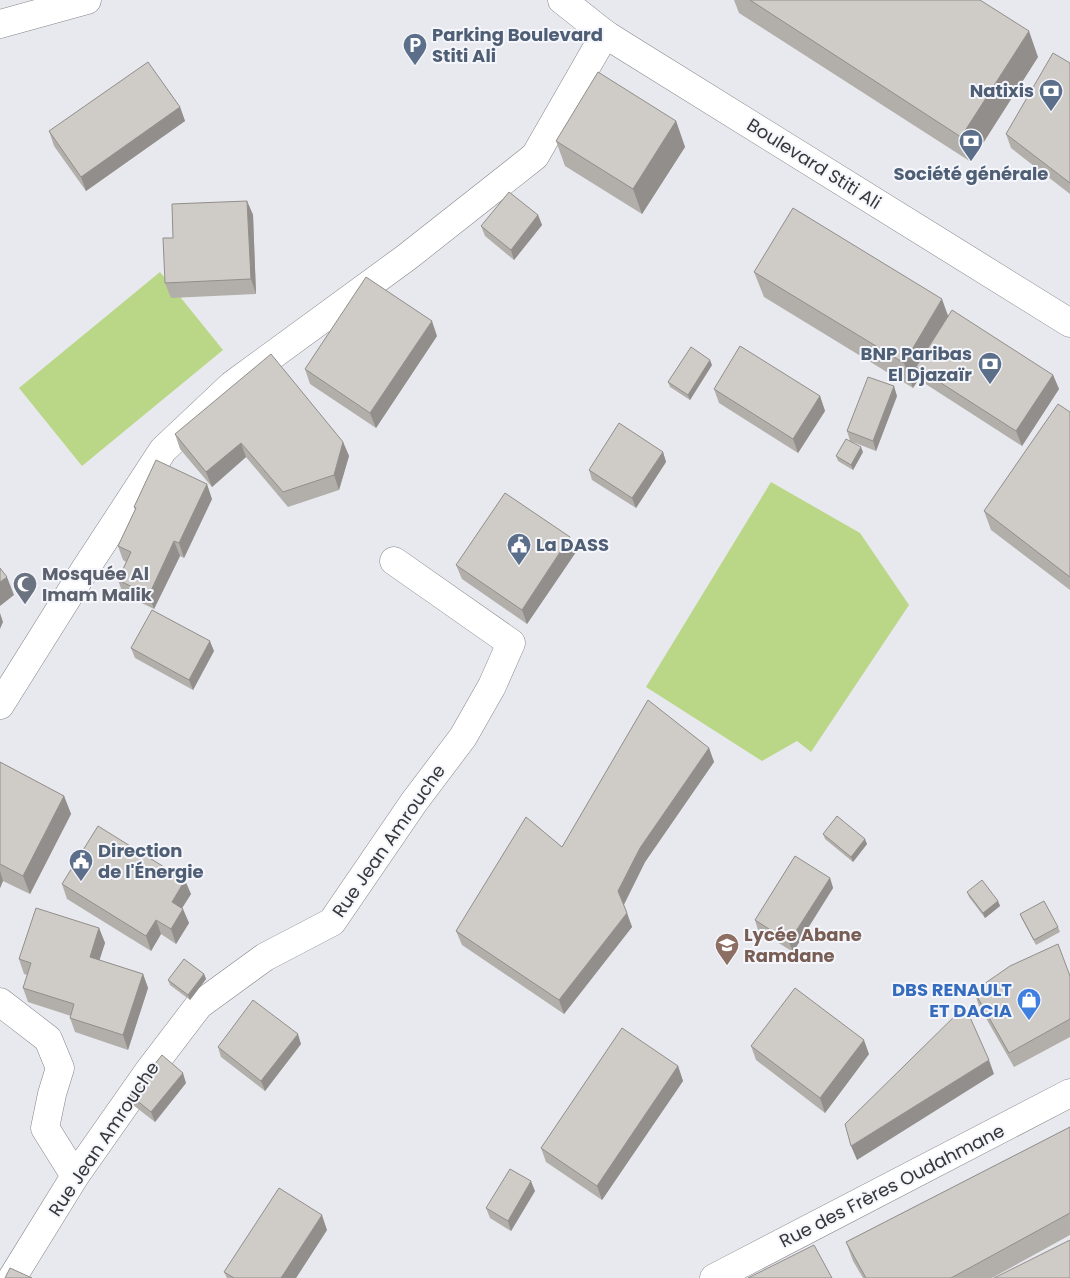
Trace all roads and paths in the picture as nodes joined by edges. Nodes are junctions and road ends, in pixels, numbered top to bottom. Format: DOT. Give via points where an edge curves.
graph roads {
  1 [pos="87,0"];
  2 [pos="562,0"];
  3 [pos="0,24"];
  4 [pos="605,34"];
  5 [pos="1070,323"];
  6 [pos="394,561"];
  7 [pos="0,705"];
  8 [pos="0,1002"];
  9 [pos="1070,1093"];
  10 [pos="75,1176"];
  11 [pos="12,1278"];
  12 [pos="714,1278"];
  1 -- 3 [label="street"];
  2 -- 4 [label="street, Boulevard Stiti Ali"];
  4 -- 5 [label="street, Boulevard Stiti Ali"];
  4 -- 7 [label="street" via="535,156 407,257 232,385 163,450"];
  6 -- 10 [label="street, Rue Jean Amrouche" via="511,643 492,686 463,737 332,922 265,957 199,1005"];
  8 -- 10 [label="street" via="48,1039 60,1068 45,1128"];
  9 -- 12 [label="street, Rue des Frères Oudahmane"];
  10 -- 11 [label="street, Rue Jean Amrouche"];
}
